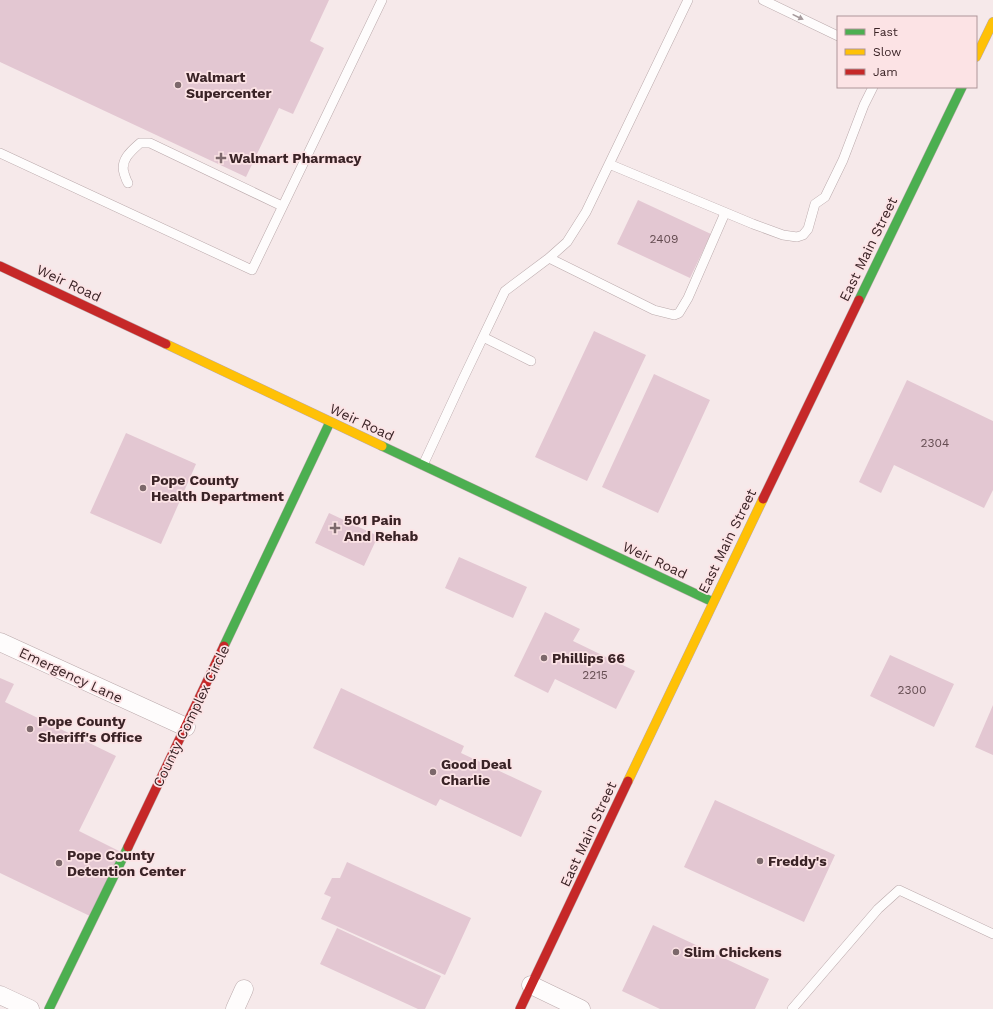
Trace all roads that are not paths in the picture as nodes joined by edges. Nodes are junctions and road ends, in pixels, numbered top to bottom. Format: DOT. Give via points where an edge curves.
graph roads {
  1 [pos="382,0"];
  2 [pos="688,0"];
  3 [pos="763,0"];
  4 [pos="993,22"];
  5 [pos="837,36"];
  6 [pos="977,55"];
  7 [pos="872,88"];
  8 [pos="962,88"];
  9 [pos="0,153"];
  10 [pos="609,164"];
  11 [pos="128,182"];
  12 [pos="282,206"];
  13 [pos="725,213"];
  14 [pos="549,258"];
  15 [pos="0,266"];
  16 [pos="483,336"];
  17 [pos="531,361"];
  18 [pos="330,422"];
  19 [pos="423,466"];
  20 [pos="713,602"];
  21 [pos="0,642"];
  22 [pos="186,727"];
  23 [pos="993,934"];
  24 [pos="531,985"];
  25 [pos="244,989"];
  26 [pos="0,995"];
  27 [pos="30,1009"];
  28 [pos="49,1009"];
  29 [pos="235,1009"];
  30 [pos="520,1009"];
  31 [pos="581,1009"];
  32 [pos="792,1009"];
  1 -- 12 [label="lane"];
  2 -- 10 [label="lane"];
  3 -- 5 [label="lane, one-way"];
  4 -- 6 [label="main road"];
  7 -- 13 [label="lane" via="843,160 825,197 815,204 808,229 803,235 783,235"];
  8 -- 20 [label="main road, East Main Street"];
  9 -- 12 [label="lane" via="252,270"];
  10 -- 13 [label="lane"];
  10 -- 14 [label="lane" via="568,242"];
  11 -- 12 [label="lane" via="123,172 124,162 140,143 150,143"];
  13 -- 14 [label="lane" via="688,298 679,313 674,315 654,310"];
  14 -- 16 [label="lane" via="505,291"];
  15 -- 18 [label="main road, Weir Road"];
  16 -- 17 [label="lane"];
  16 -- 19 [label="lane"];
  18 -- 19 [label="main road, Weir Road"];
  18 -- 22 [label="main road, County Complex Circle"];
  19 -- 20 [label="main road, Weir Road"];
  20 -- 24 [label="main road, East Main Street"];
  21 -- 22 [label="street, Emergency Lane"];
  22 -- 28 [label="main road, County Complex Circle"];
  23 -- 32 [label="lane" via="899,890 878,909"];
  24 -- 30 [label="main road, East Main Street"];
  24 -- 31 [label="street"];
  25 -- 29 [label="street"];
  26 -- 27 [label="street"];
}
